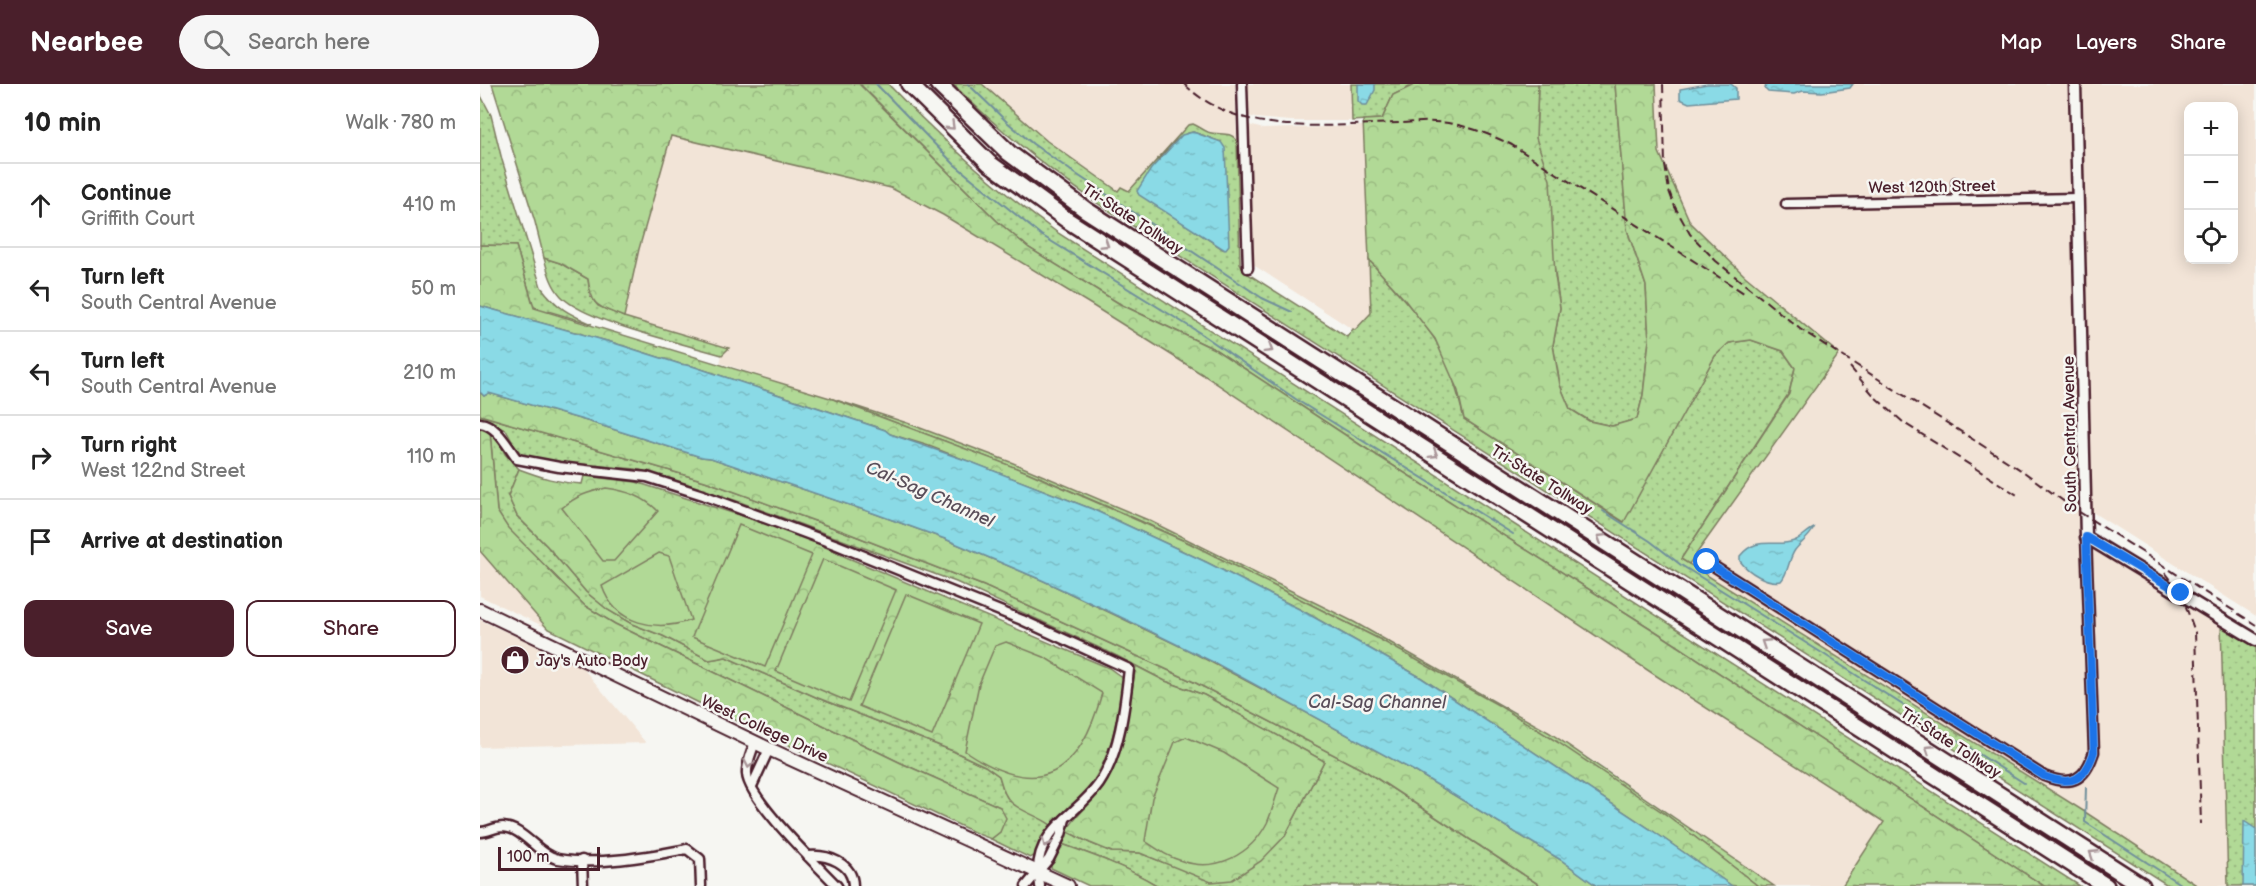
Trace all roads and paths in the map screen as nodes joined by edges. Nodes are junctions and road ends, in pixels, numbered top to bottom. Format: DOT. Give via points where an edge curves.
graph roads {
  1 [pos="909,84"];
  2 [pos="938,84"];
  3 [pos="1242,84"];
  4 [pos="2075,84"];
  5 [pos="1955,181"];
  6 [pos="2078,198"];
  7 [pos="1956,201"];
  8 [pos="1786,204"];
  9 [pos="1248,268"];
  10 [pos="480,423"];
  11 [pos="2086,537"];
  12 [pos="1707,562"];
  13 [pos="480,610"];
  14 [pos="2256,640"];
  15 [pos="755,742"];
  16 [pos="769,749"];
  17 [pos="752,786"];
  18 [pos="480,832"];
  19 [pos="808,856"];
  20 [pos="582,860"];
  21 [pos="1038,873"];
  22 [pos="583,886"];
  23 [pos="700,886"];
  24 [pos="837,886"];
  25 [pos="853,886"];
  26 [pos="1026,886"];
  27 [pos="1040,886"];
  28 [pos="1068,886"];
  29 [pos="2106,886"];
  30 [pos="2142,886"];
  1 -- 29 [label="highway, one-way" via="989,163 1067,220"];
  30 -- 2 [label="highway, Tri-State Tollway, one-way" via="1086,210 1009,153"];
  3 -- 9 [label="street"];
  4 -- 6 [label="street, South Central Avenue"];
  5 -- 7 [label="street"];
  6 -- 7 [label="street, West 120th Street"];
  6 -- 11 [label="street, South Central Avenue"];
  7 -- 8 [label="street, West 120th Street"];
  10 -- 21 [label="street" via="496,430 517,459 559,468 647,477 703,495 1022,620 1129,669 1115,750 1100,783 1065,819 1061,835"];
  11 -- 12 [label="street, South Central Avenue" via="2094,752 2079,777 2063,782 2044,776"];
  11 -- 14 [label="street"];
  13 -- 15 [label="main road, West College Drive"];
  15 -- 16 [label="main road, West College Drive"];
  15 -- 17 [label="street, one-way" via="747,772"];
  16 -- 17 [label="street"];
  16 -- 21 [label="main road, West College Drive"];
  17 -- 19 [label="street"];
  18 -- 20 [label="street" via="502,827 556,859"];
  19 -- 24 [label="street"];
  19 -- 25 [label="street" via="831,857 844,867"];
  20 -- 22 [label="street"];
  20 -- 23 [label="street" via="639,858 687,849 700,859"];
  21 -- 26 [label="street"];
  21 -- 27 [label="street"];
  21 -- 28 [label="main road, West College Drive"];
}
